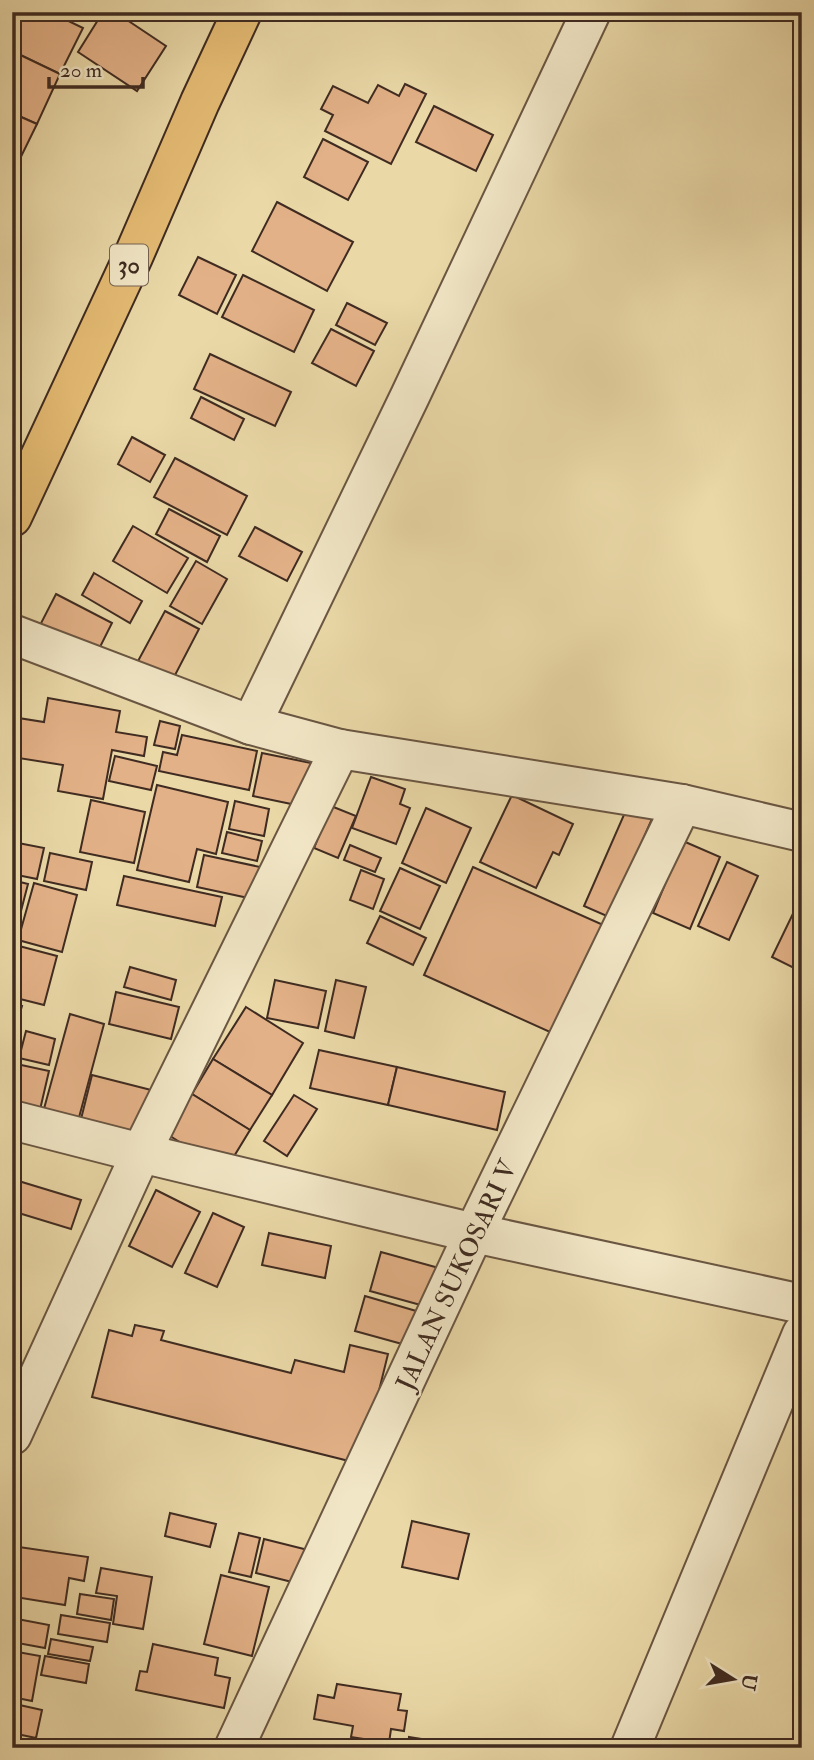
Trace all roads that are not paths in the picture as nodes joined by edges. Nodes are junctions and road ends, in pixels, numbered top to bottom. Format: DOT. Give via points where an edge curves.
graph roads {
  1 [pos="242,12"];
  2 [pos="591,12"];
  3 [pos="12,517"];
  4 [pos="12,634"];
  5 [pos="251,725"];
  6 [pos="340,749"];
  7 [pos="682,804"];
  8 [pos="802,832"];
  9 [pos="12,1120"];
  10 [pos="141,1153"];
  11 [pos="474,1233"];
  12 [pos="802,1304"];
  13 [pos="802,1334"];
  14 [pos="12,1435"];
  15 [pos="234,1748"];
  16 [pos="630,1748"];
  1 -- 3 [label="highway, 30"];
  2 -- 5 [label="street"];
  4 -- 5 [label="street"];
  5 -- 6 [label="street"];
  6 -- 7 [label="street"];
  6 -- 10 [label="street"];
  7 -- 8 [label="street"];
  7 -- 11 [label="street, JALAN SUKOSARI V"];
  9 -- 10 [label="street"];
  10 -- 11 [label="street"];
  10 -- 14 [label="street"];
  11 -- 12 [label="street"];
  11 -- 15 [label="street, JALAN SUKOSARI V"];
  13 -- 16 [label="street"];
}
